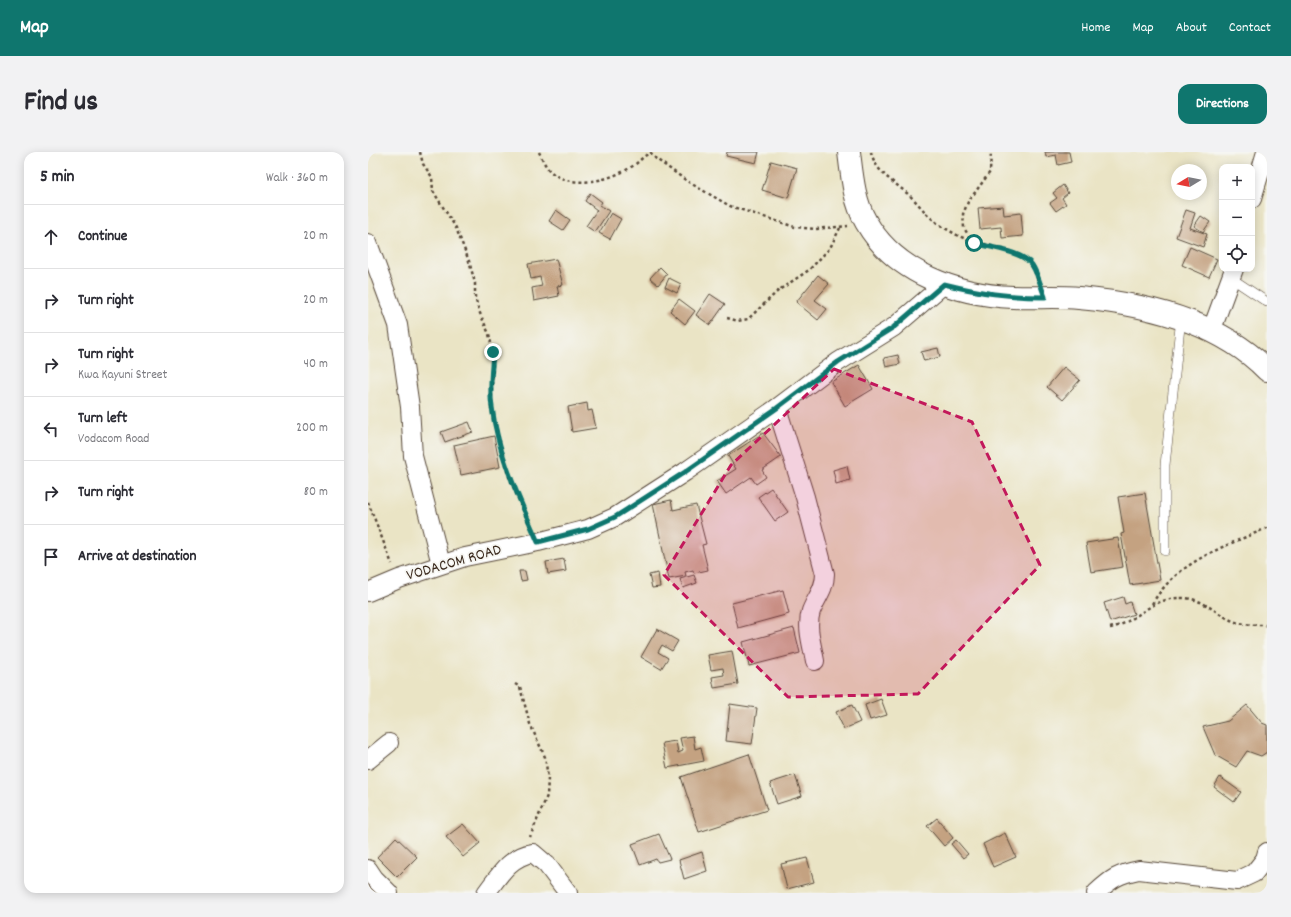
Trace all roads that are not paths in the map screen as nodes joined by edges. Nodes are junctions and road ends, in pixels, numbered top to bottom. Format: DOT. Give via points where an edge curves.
graph roads {
  1 [pos="849,152"];
  2 [pos="1266,152"];
  3 [pos="1267,188"];
  4 [pos="1255,189"];
  5 [pos="1255,205"];
  6 [pos="368,243"];
  7 [pos="1232,274"];
  8 [pos="944,284"];
  9 [pos="1267,302"];
  10 [pos="1180,318"];
  11 [pos="1212,329"];
  12 [pos="1267,370"];
  13 [pos="777,408"];
  14 [pos="1165,551"];
  15 [pos="441,564"];
  16 [pos="368,592"];
  17 [pos="815,661"];
  18 [pos="389,743"];
  19 [pos="368,760"];
  20 [pos="1267,852"];
  21 [pos="368,869"];
  22 [pos="389,893"];
  23 [pos="486,893"];
  24 [pos="568,893"];
  25 [pos="1096,893"];
  1 -- 8 [label="street" via="855,194 866,222 898,260"];
  2 -- 4 [label="street"];
  3 -- 5 [label="street"];
  6 -- 15 [label="street" via="398,326 410,407 414,456"];
  7 -- 9 [label="lane"];
  7 -- 11 [label="street"];
  8 -- 10 [label="street" via="1012,297 1080,298 1138,307"];
  8 -- 13 [label="street, VODACOM ROAD" via="894,327 838,362"];
  10 -- 11 [label="street"];
  10 -- 14 [label="lane" via="1165,466"];
  11 -- 12 [label="street" via="1239,346"];
  13 -- 15 [label="street, VODACOM ROAD" via="615,517 588,529"];
  13 -- 17 [label="street" via="805,497 825,574 825,584 811,611 809,622"];
  15 -- 16 [label="street, VODACOM ROAD"];
  18 -- 19 [label="street"];
  20 -- 25 [label="street" via="1265,860 1254,873 1237,881 1139,870 1123,873"];
  21 -- 22 [label="street"];
  23 -- 24 [label="street" via="509,863 523,854 533,854 547,865"];
}
